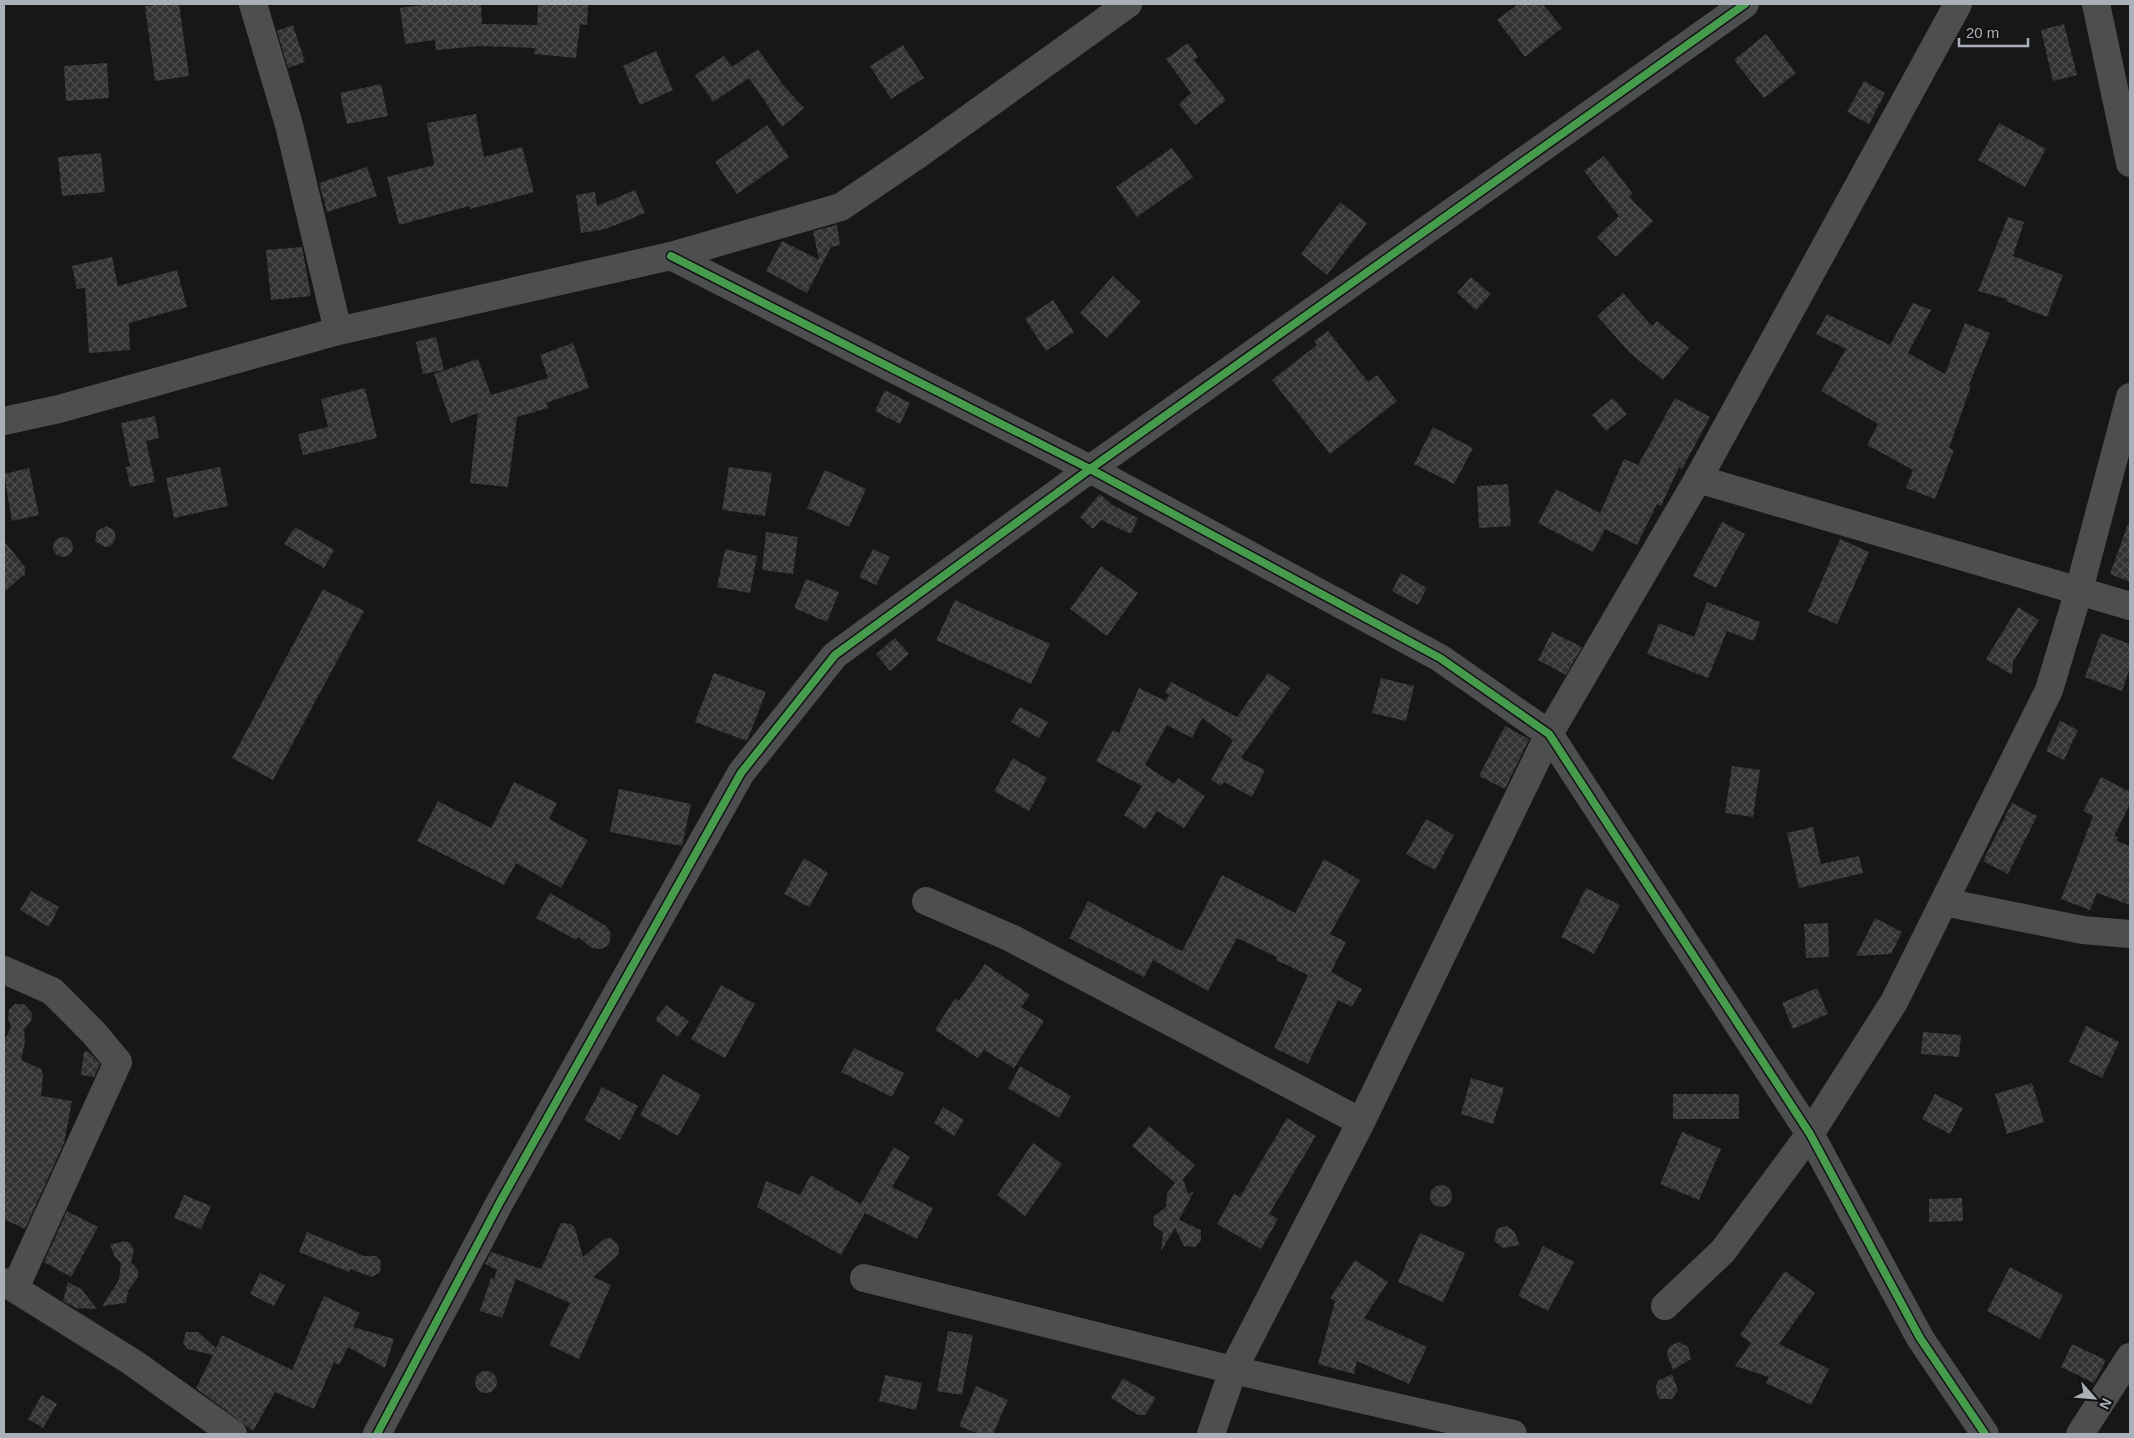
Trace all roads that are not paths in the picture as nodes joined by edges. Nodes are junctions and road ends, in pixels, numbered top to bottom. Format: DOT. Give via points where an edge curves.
graph roads {
  1 [pos="254,4"];
  2 [pos="1128,4"];
  3 [pos="1745,4"];
  4 [pos="1958,4"];
  5 [pos="2096,4"];
  6 [pos="2130,164"];
  7 [pos="671,256"];
  8 [pos="338,332"];
  9 [pos="2130,397"];
  10 [pos="4,421"];
  11 [pos="1090,469"];
  12 [pos="1698,479"];
  13 [pos="2079,590"];
  14 [pos="2130,606"];
  15 [pos="1549,734"];
  16 [pos="926,900"];
  17 [pos="1944,902"];
  18 [pos="2130,934"];
  19 [pos="4,970"];
  20 [pos="1361,1122"];
  21 [pos="1810,1134"];
  22 [pos="864,1278"];
  23 [pos="10,1285"];
  24 [pos="1665,1306"];
  25 [pos="2130,1357"];
  26 [pos="1233,1370"];
  27 [pos="233,1434"];
  28 [pos="377,1434"];
  29 [pos="1211,1434"];
  30 [pos="1513,1434"];
  31 [pos="1985,1434"];
  32 [pos="2080,1434"];
  1 -- 8 [label="street" via="289,125"];
  2 -- 7 [label="street" via="841,207"];
  3 -- 11 [label="street"];
  4 -- 12 [label="street"];
  5 -- 6 [label="street"];
  7 -- 8 [label="street"];
  7 -- 11 [label="street"];
  8 -- 10 [label="street" via="59,409"];
  9 -- 13 [label="street"];
  11 -- 15 [label="street" via="1440,658"];
  11 -- 28 [label="street" via="835,655 741,773 500,1202"];
  12 -- 13 [label="street"];
  12 -- 15 [label="street"];
  13 -- 14 [label="street"];
  13 -- 17 [label="street" via="2049,690"];
  15 -- 20 [label="street"];
  15 -- 21 [label="street"];
  16 -- 20 [label="street" via="1011,938"];
  17 -- 18 [label="street" via="2082,930"];
  17 -- 21 [label="street" via="1894,1002"];
  19 -- 23 [label="street" via="52,991 118,1062"];
  20 -- 26 [label="street"];
  21 -- 24 [label="street" via="1723,1251"];
  21 -- 31 [label="street" via="1920,1338"];
  22 -- 26 [label="street"];
  23 -- 27 [label="street" via="132,1362"];
  25 -- 32 [label="street"];
  26 -- 29 [label="street"];
  26 -- 30 [label="street"];
}
